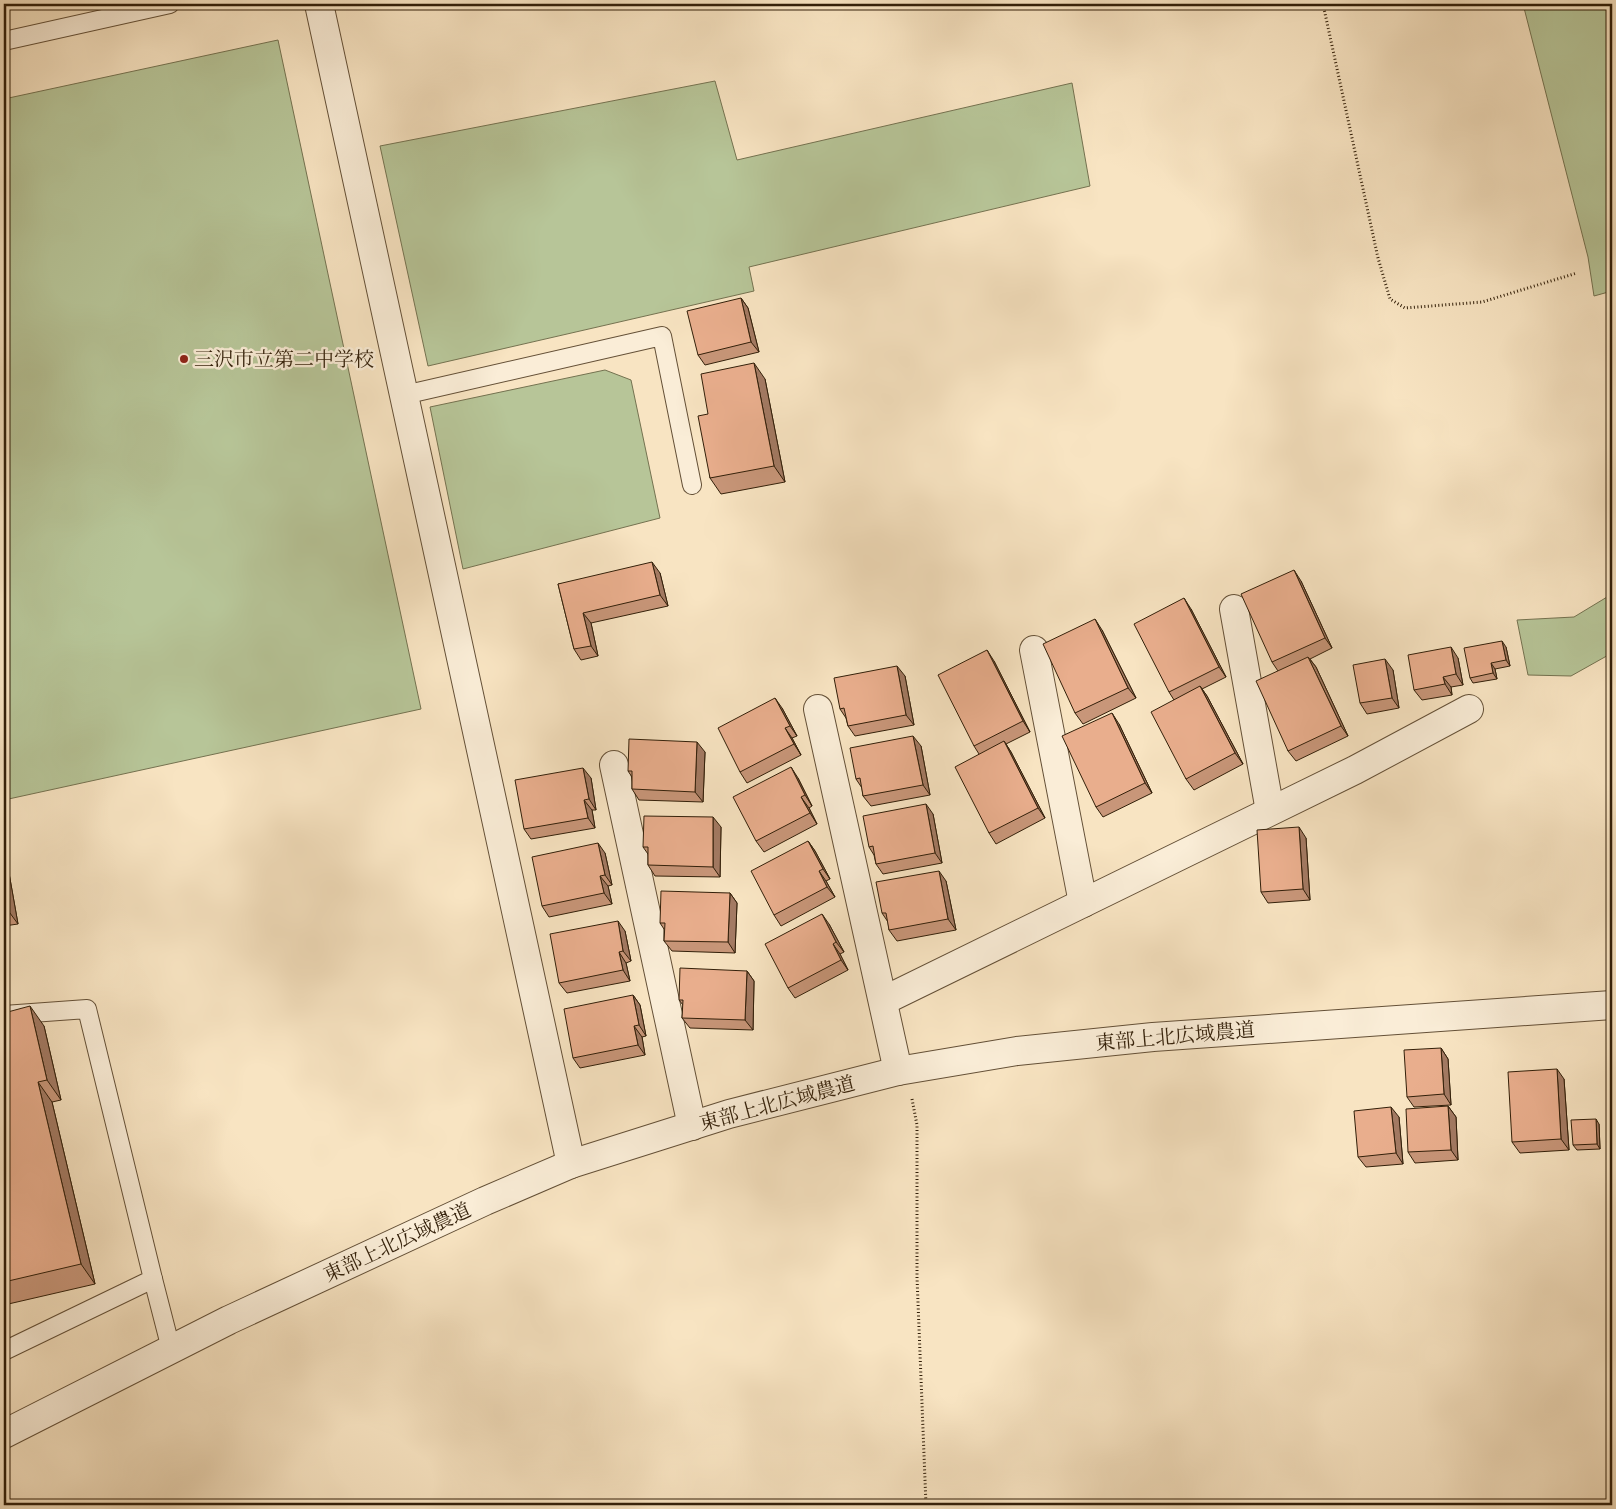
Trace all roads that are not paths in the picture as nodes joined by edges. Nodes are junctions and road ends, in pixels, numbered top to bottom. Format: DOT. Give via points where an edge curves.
graph roads {
  1 [pos="170,4"];
  2 [pos="319,4"];
  3 [pos="4,41"];
  4 [pos="404,395"];
  5 [pos="692,485"];
  6 [pos="1234,609"];
  7 [pos="1034,650"];
  8 [pos="818,709"];
  9 [pos="1469,709"];
  10 [pos="614,765"];
  11 [pos="1270,811"];
  12 [pos="1083,903"];
  13 [pos="883,1001"];
  14 [pos="1612,1005"];
  15 [pos="4,1015"];
  16 [pos="903,1071"];
  17 [pos="692,1126"];
  18 [pos="571,1164"];
  19 [pos="153,1279"];
  20 [pos="171,1349"];
  21 [pos="4,1351"];
  22 [pos="4,1434"];
  1 -- 3 [label="lane"];
  2 -- 4 [label="street"];
  4 -- 5 [label="lane" via="662,336"];
  4 -- 18 [label="street"];
  6 -- 11 [label="street"];
  7 -- 12 [label="street"];
  8 -- 13 [label="street"];
  9 -- 11 [label="street"];
  10 -- 17 [label="street"];
  11 -- 12 [label="street"];
  12 -- 13 [label="street"];
  13 -- 16 [label="street"];
  14 -- 16 [label="street, 東部上北広域農道" via="1153,1036 1017,1051"];
  15 -- 19 [label="lane" via="87,1009"];
  16 -- 17 [label="street, 東部上北広域農道"];
  17 -- 18 [label="street, 東部上北広域農道"];
  18 -- 20 [label="street, 東部上北広域農道"];
  19 -- 20 [label="lane"];
  19 -- 21 [label="lane"];
  20 -- 22 [label="street, 東部上北広域農道"];
}
